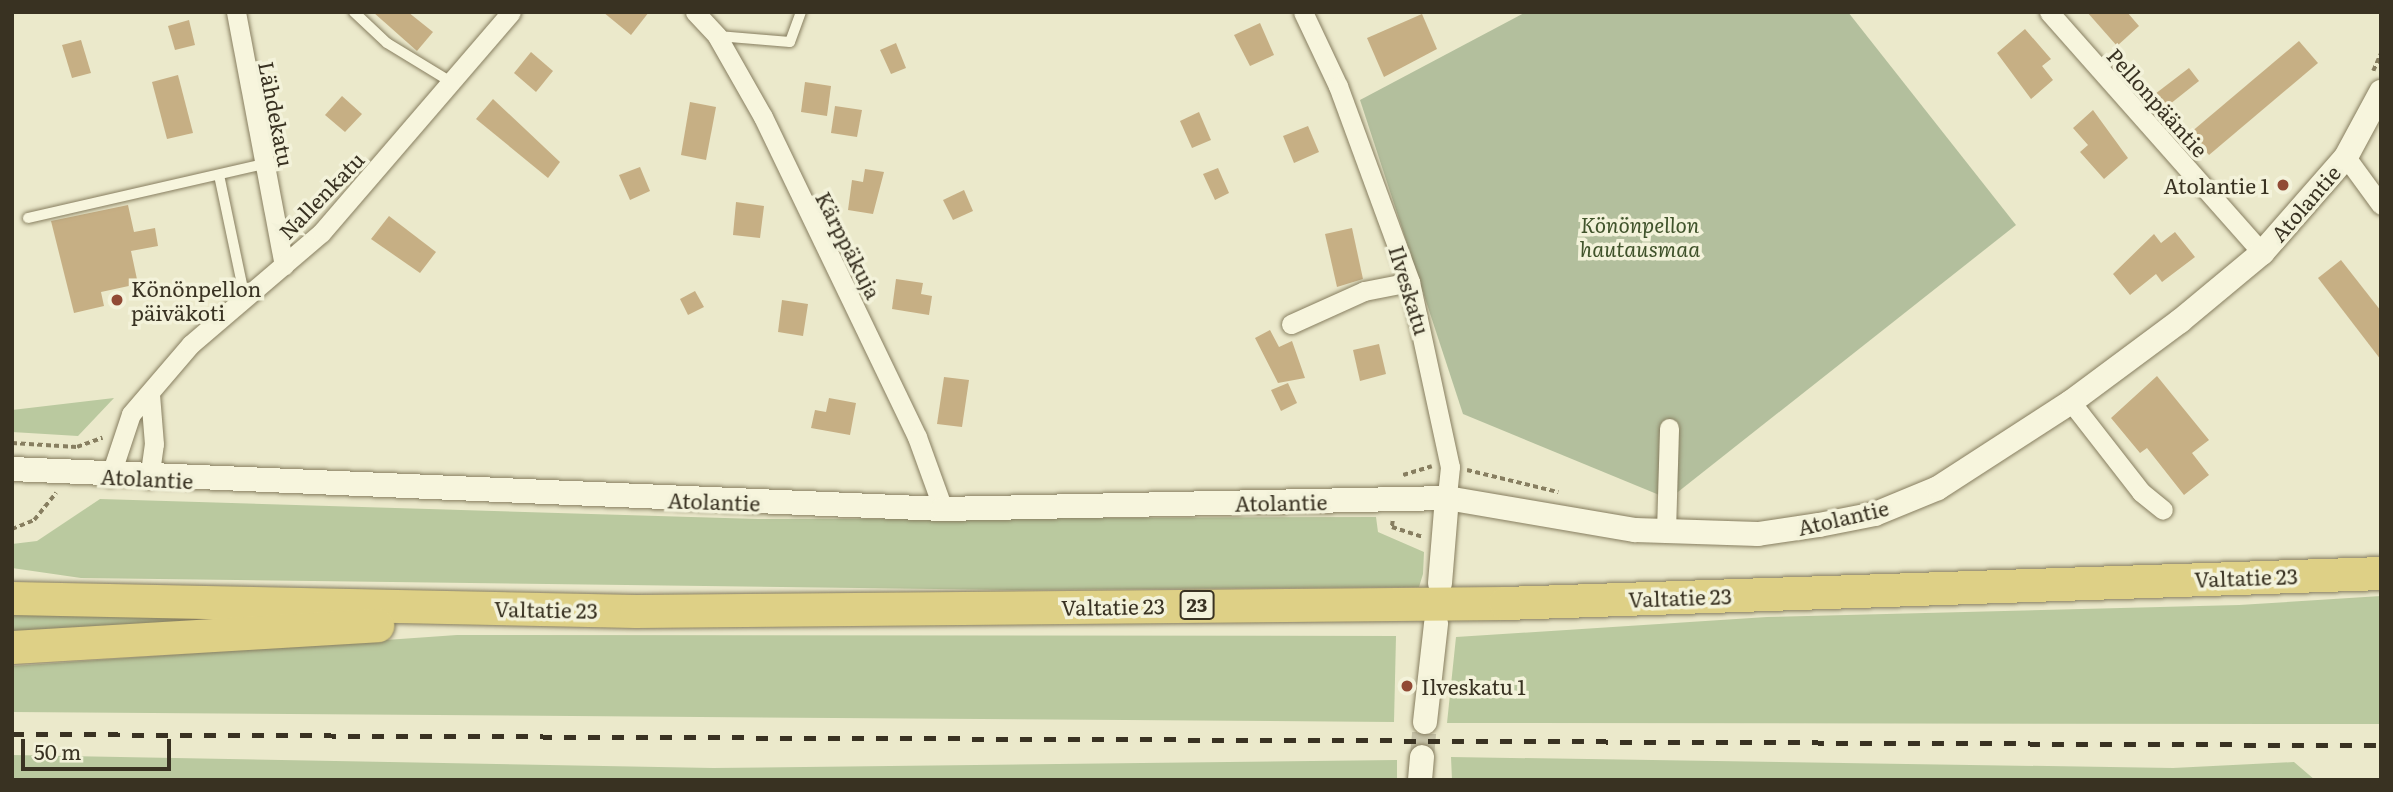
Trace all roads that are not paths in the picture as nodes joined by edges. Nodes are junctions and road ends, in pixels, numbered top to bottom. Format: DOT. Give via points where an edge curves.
graph roads {
  1 [pos="236,12"];
  2 [pos="354,12"];
  3 [pos="511,12"];
  4 [pos="695,12"];
  5 [pos="801,12"];
  6 [pos="1303,12"];
  7 [pos="2049,12"];
  8 [pos="717,36"];
  9 [pos="452,83"];
  10 [pos="2381,92"];
  11 [pos="2346,156"];
  12 [pos="264,164"];
  13 [pos="219,175"];
  14 [pos="2381,205"];
  15 [pos="28,218"];
  16 [pos="2262,253"];
  17 [pos="284,265"];
  18 [pos="1410,282"];
  19 [pos="245,298"];
  20 [pos="1291,324"];
  21 [pos="150,394"];
  22 [pos="2071,402"];
  23 [pos="1669,428"];
  24 [pos="12,469"];
  25 [pos="110,477"];
  26 [pos="149,479"];
  27 [pos="1447,498"];
  28 [pos="943,509"];
  29 [pos="2163,510"];
  30 [pos="1666,531"];
  31 [pos="2381,573"];
  32 [pos="1440,583"];
  33 [pos="12,598"];
  34 [pos="636,611"];
  35 [pos="1436,624"];
  36 [pos="12,647"];
  37 [pos="1425,722"];
  1 -- 12 [label="street, Lähdekatu"];
  2 -- 9 [label="lane" via="387,43"];
  3 -- 9 [label="street, Nallenkatu"];
  4 -- 8 [label="street, Kärppäkuja"];
  5 -- 8 [label="lane" via="790,42"];
  6 -- 18 [label="street, Ilveskatu" via="1338,86"];
  7 -- 16 [label="street, Pellonpääntie"];
  8 -- 28 [label="street, Kärppäkuja" via="917,437"];
  9 -- 17 [label="street, Nallenkatu" via="329,225"];
  10 -- 11 [label="street, Atolantie"];
  11 -- 14 [label="street"];
  11 -- 16 [label="street, Atolantie"];
  12 -- 13 [label="lane"];
  12 -- 17 [label="street, Lähdekatu"];
  13 -- 15 [label="lane"];
  13 -- 19 [label="lane"];
  16 -- 22 [label="street, Atolantie"];
  17 -- 19 [label="street, Nallenkatu"];
  18 -- 20 [label="street" via="1364,291"];
  18 -- 27 [label="street, Ilveskatu" via="1450,467"];
  19 -- 21 [label="street, Nallenkatu" via="191,344"];
  21 -- 25 [label="street, Nallenkatu" via="131,414"];
  21 -- 26 [label="street" via="154,444"];
  22 -- 29 [label="street" via="2141,492"];
  22 -- 30 [label="street, Atolantie" via="1938,488 1875,514 1758,534"];
  23 -- 30 [label="street"];
  24 -- 25 [label="street, Atolantie"];
  25 -- 26 [label="street, Atolantie"];
  26 -- 28 [label="street, Atolantie"];
  27 -- 28 [label="street, Atolantie"];
  27 -- 30 [label="street, Atolantie"];
  27 -- 32 [label="street, Ilveskatu"];
  31 -- 34 [label="highway, Valtatie 23 / 23" via="1505,603"];
  33 -- 34 [label="highway, Valtatie 23 / 23"];
  34 -- 36 [label="highway"];
  35 -- 37 [label="street"];
}
